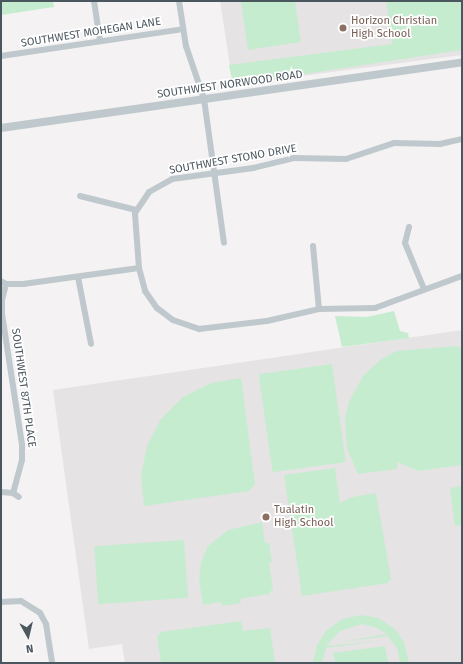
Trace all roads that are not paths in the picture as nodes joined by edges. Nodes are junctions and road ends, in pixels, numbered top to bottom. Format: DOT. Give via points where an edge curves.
graph roads {
  1 [pos="94,1"];
  2 [pos="179,1"];
  3 [pos="183,29"];
  4 [pos="100,41"];
  5 [pos="1,56"];
  6 [pos="462,62"];
  7 [pos="204,99"];
  8 [pos="1,128"];
  9 [pos="462,139"];
  10 [pos="214,174"];
  11 [pos="80,196"];
  12 [pos="136,210"];
  13 [pos="409,227"];
  14 [pos="224,243"];
  15 [pos="313,246"];
  16 [pos="139,268"];
  17 [pos="462,276"];
  18 [pos="78,277"];
  19 [pos="3,282"];
  20 [pos="424,289"];
  21 [pos="319,309"];
  22 [pos="91,344"];
  23 [pos="1,492"];
  24 [pos="13,492"];
  25 [pos="19,498"];
  26 [pos="1,602"];
  27 [pos="52,663"];
  1 -- 4 [label="street"];
  2 -- 3 [label="street"];
  3 -- 4 [label="street, SOUTHWEST MOHEGAN LANE"];
  3 -- 7 [label="street" via="189,57"];
  4 -- 5 [label="street, SOUTHWEST MOHEGAN LANE"];
  6 -- 7 [label="street, SOUTHWEST NORWOOD ROAD"];
  7 -- 8 [label="street, SOUTHWEST NORWOOD ROAD"];
  7 -- 10 [label="street"];
  9 -- 10 [label="street, SOUTHWEST STONO DRIVE" via="440,144 394,143 346,159 294,158"];
  10 -- 12 [label="street, SOUTHWEST STONO DRIVE" via="172,179 159,184"];
  10 -- 14 [label="street"];
  11 -- 12 [label="street"];
  12 -- 16 [label="street" via="134,223"];
  13 -- 20 [label="street" via="405,243"];
  15 -- 21 [label="street"];
  16 -- 18 [label="street"];
  16 -- 21 [label="street" via="145,291 162,313 199,329 268,321"];
  17 -- 20 [label="street"];
  18 -- 19 [label="street" via="23,284"];
  18 -- 22 [label="street"];
  19 -- 24 [label="street, SOUTHWEST 87TH PLACE" via="2,314 22,445 22,460"];
  20 -- 21 [label="street" via="375,308"];
  23 -- 24 [label="street"];
  24 -- 25 [label="street"];
  26 -- 27 [label="street" via="22,601 40,613 46,624"];
}
